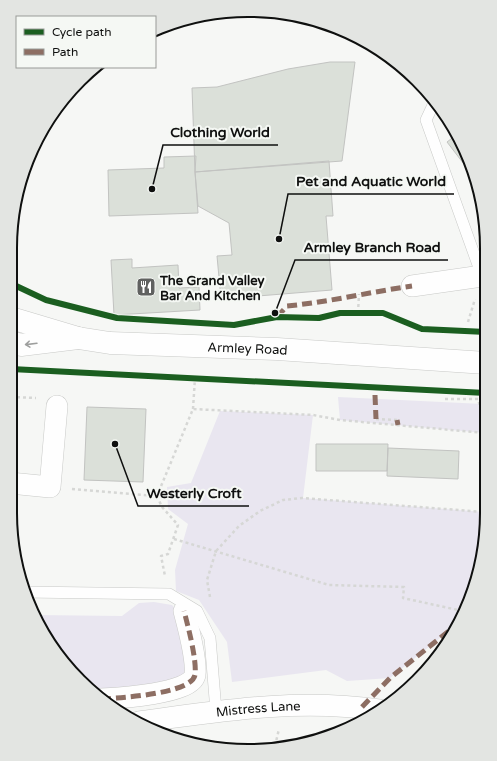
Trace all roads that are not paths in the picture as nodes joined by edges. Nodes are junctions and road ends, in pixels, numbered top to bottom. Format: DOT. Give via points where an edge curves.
graph roads {
  1 [pos="432,108"];
  2 [pos="480,264"];
  3 [pos="480,276"];
  4 [pos="412,286"];
  5 [pos="17,320"];
  6 [pos="78,338"];
  7 [pos="17,344"];
  8 [pos="480,363"];
  9 [pos="57,406"];
  10 [pos="17,484"];
  11 [pos="31,592"];
  12 [pos="184,611"];
  13 [pos="111,698"];
  14 [pos="371,709"];
  15 [pos="216,711"];
  16 [pos="148,721"];
  1 -- 2 [label="lane" via="426,120"];
  3 -- 4 [label="street"];
  5 -- 6 [label="main road, Armley Road"];
  6 -- 7 [label="main road, one-way"];
  6 -- 8 [label="main road, Armley Road" via="110,343 277,349"];
  9 -- 10 [label="street" via="50,487"];
  11 -- 15 [label="lane" via="169,594 197,611 210,638"];
  12 -- 13 [label="street" via="194,660 195,675 190,683 179,688"];
  14 -- 15 [label="street, Mistress Lane" via="286,704"];
  15 -- 16 [label="street, Mistress Lane"];
}
